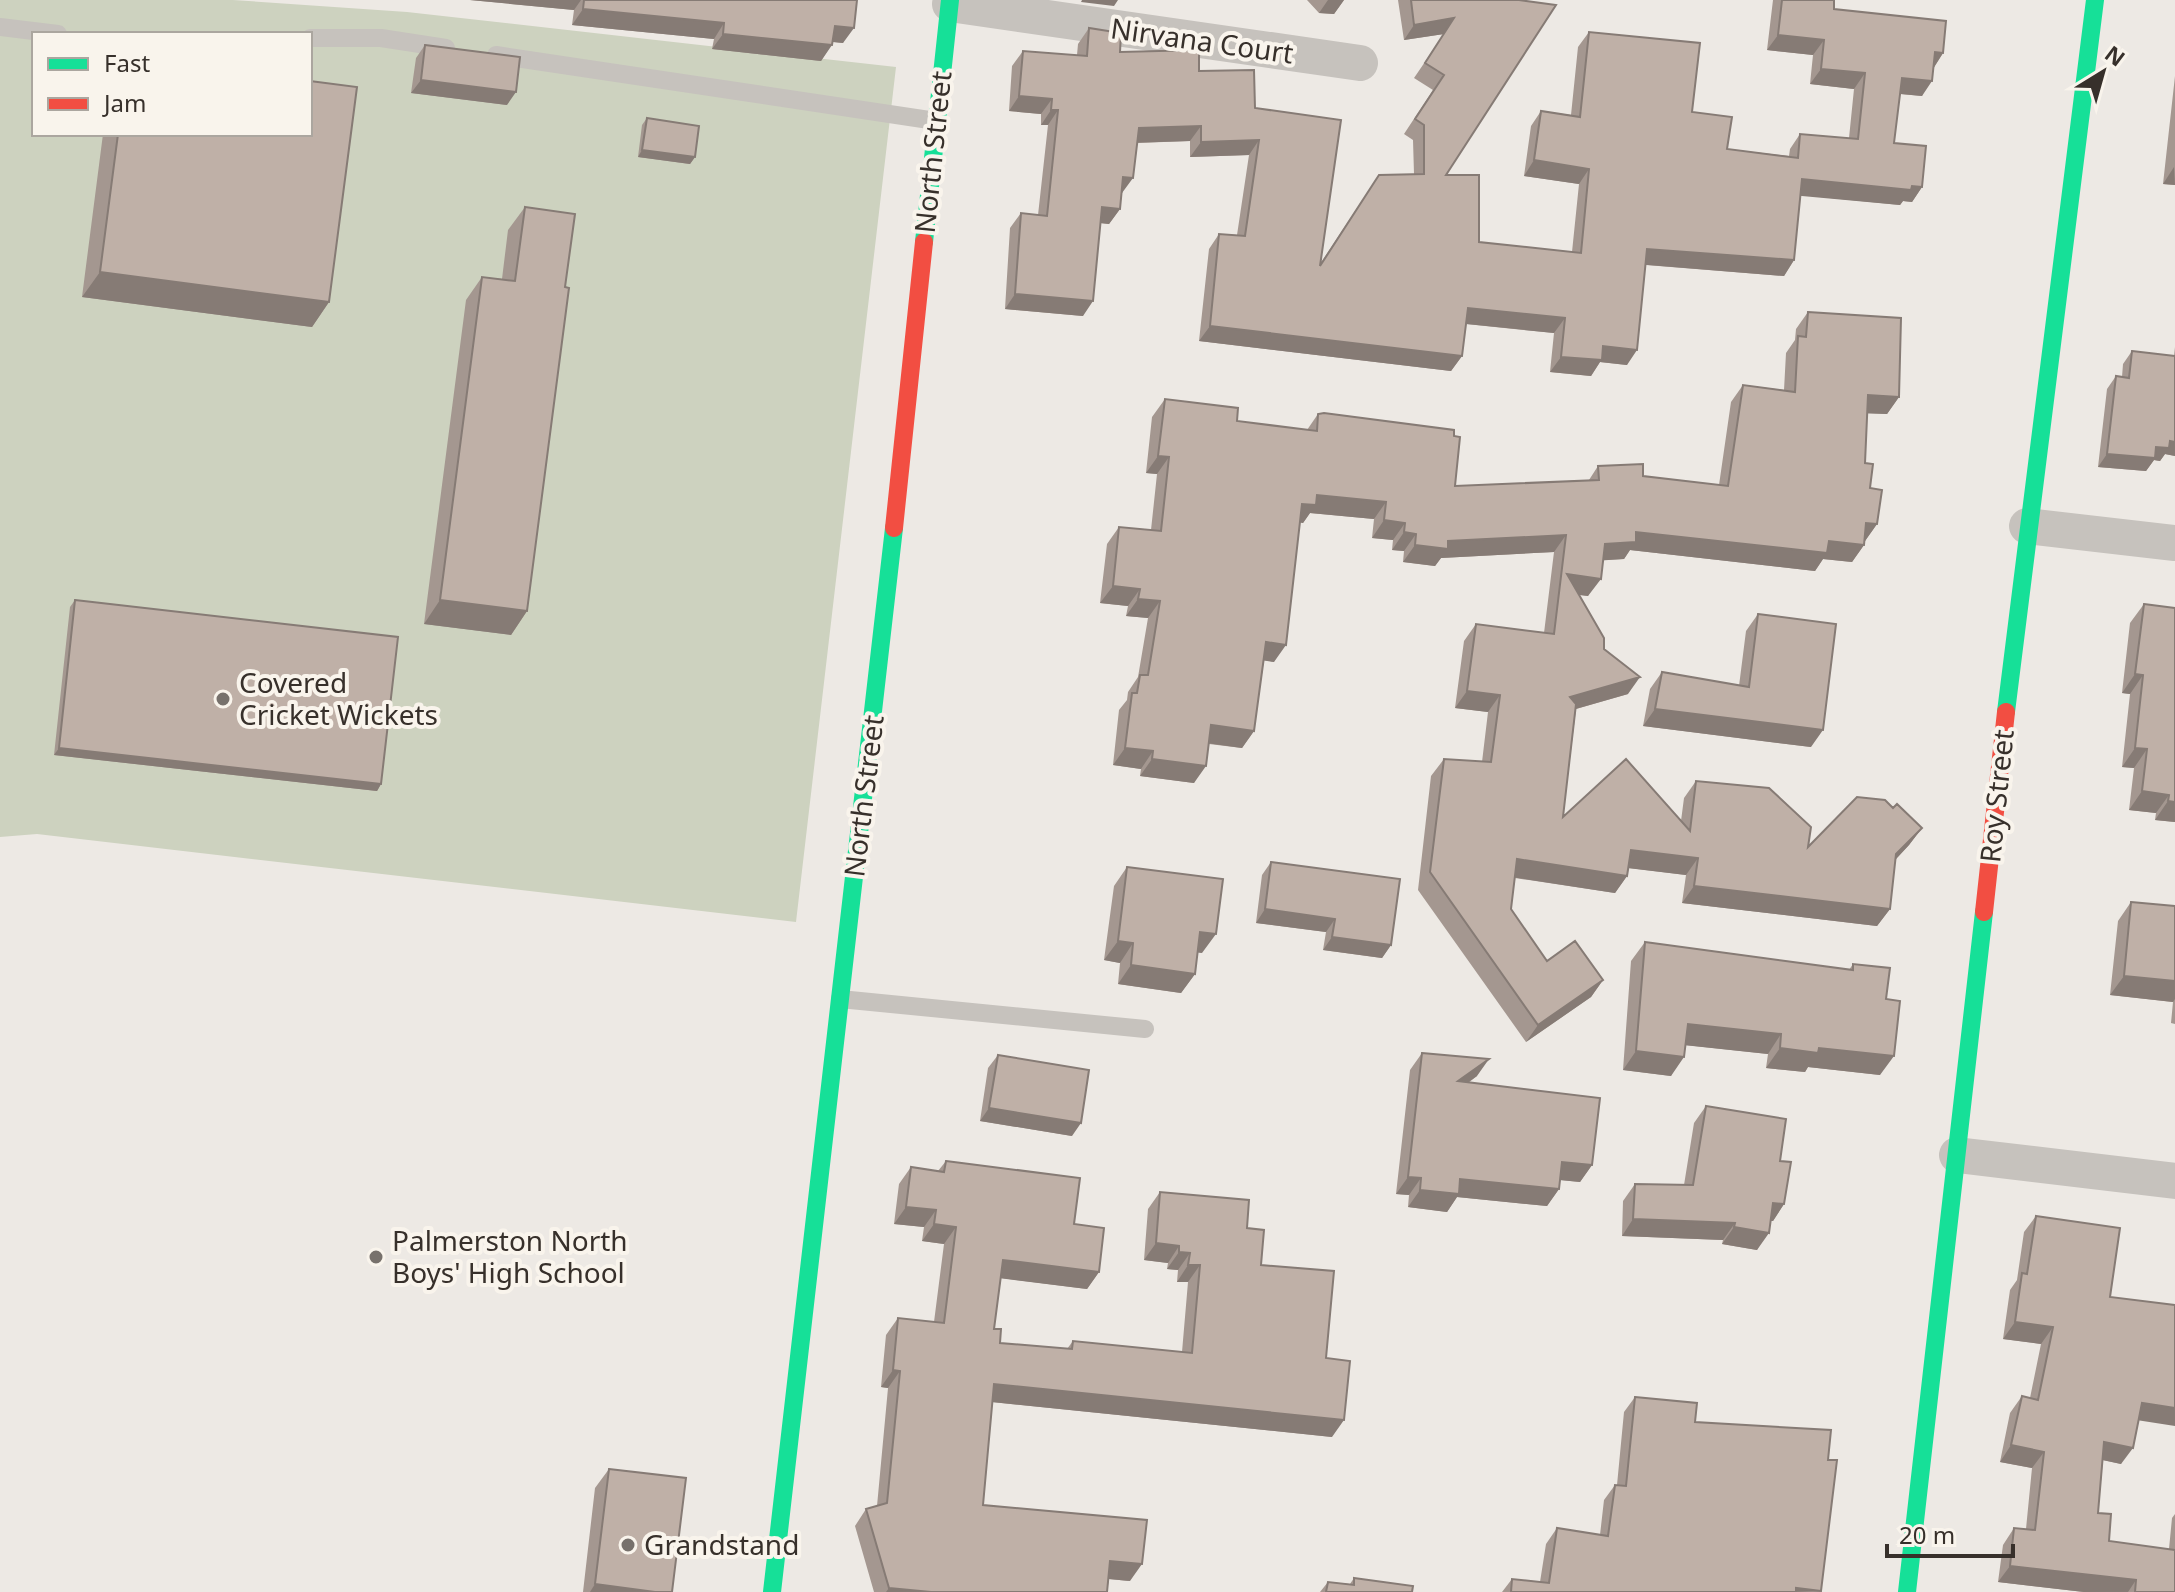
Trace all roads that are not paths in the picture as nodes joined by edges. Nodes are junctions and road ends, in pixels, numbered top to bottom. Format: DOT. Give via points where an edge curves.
graph roads {
  1 [pos="2095,0"];
  2 [pos="950,2"];
  3 [pos="0,27"];
  4 [pos="41,32"];
  5 [pos="312,38"];
  6 [pos="1360,63"];
  7 [pos="936,121"];
  8 [pos="2027,526"];
  9 [pos="2175,543"];
  10 [pos="840,999"];
  11 [pos="1145,1029"];
  12 [pos="1957,1155"];
  13 [pos="2175,1181"];
  14 [pos="772,1592"];
  15 [pos="1907,1592"];
  1 -- 8 [label="street, Roy Street"];
  2 -- 6 [label="street, Nirvana Court"];
  2 -- 7 [label="street, North Street"];
  3 -- 4 [label="lane"];
  5 -- 7 [label="lane" via="381,38"];
  7 -- 10 [label="street, North Street"];
  8 -- 9 [label="street"];
  8 -- 12 [label="street, Roy Street"];
  10 -- 11 [label="lane"];
  10 -- 14 [label="street, North Street"];
  12 -- 13 [label="street"];
  12 -- 15 [label="street, Roy Street"];
}
